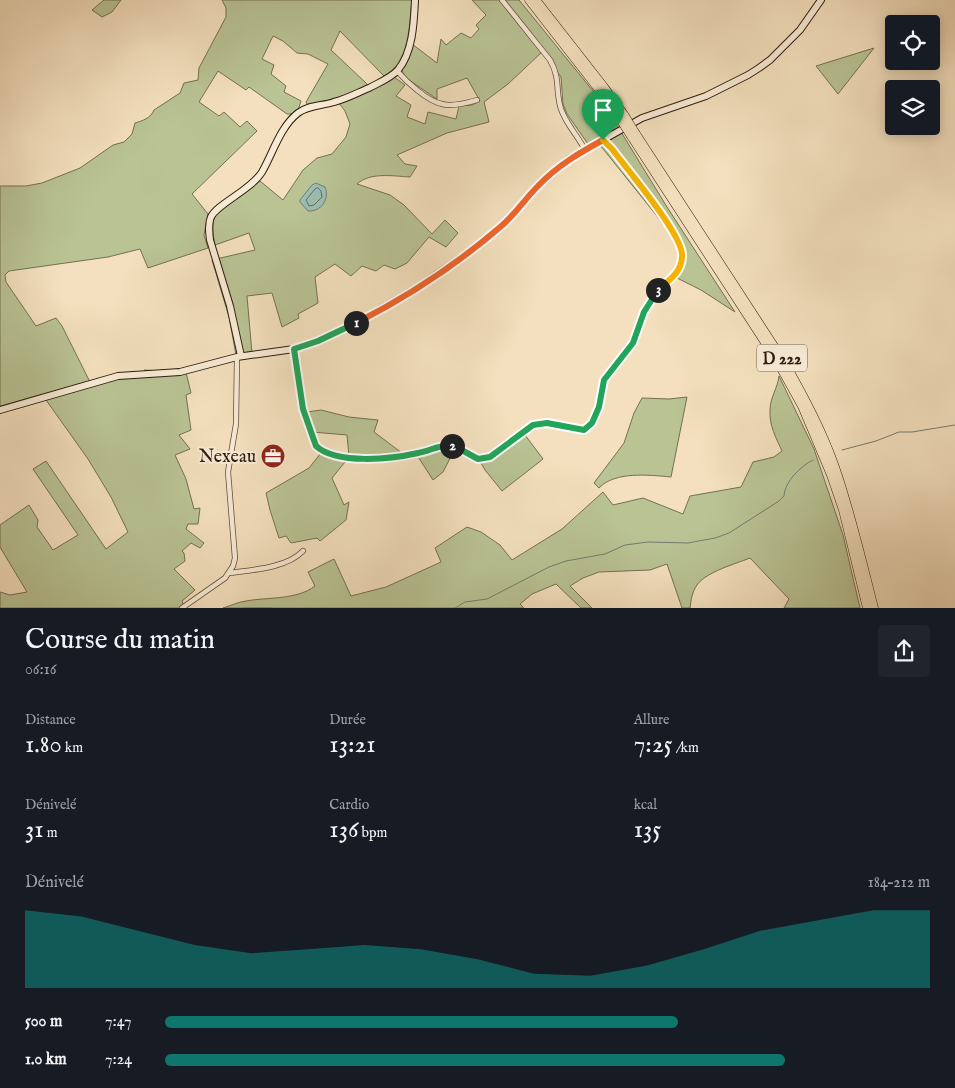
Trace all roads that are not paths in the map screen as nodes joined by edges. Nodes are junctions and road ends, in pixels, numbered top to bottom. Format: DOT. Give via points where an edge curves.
graph roads {
  1 [pos="415,0"];
  2 [pos="502,0"];
  3 [pos="529,0"];
  4 [pos="536,0"];
  5 [pos="821,0"];
  6 [pos="397,71"];
  7 [pos="477,100"];
  8 [pos="622,117"];
  9 [pos="634,135"];
  10 [pos="603,140"];
  11 [pos="585,150"];
  12 [pos="294,349"];
  13 [pos="239,356"];
  14 [pos="0,410"];
  15 [pos="303,551"];
  16 [pos="230,573"];
  17 [pos="182,608"];
  18 [pos="867,608"];
  19 [pos="874,608"];
  1 -- 6 [label="street" via="412,35 406,56"];
  2 -- 11 [label="street" via="550,60 558,78 560,108"];
  3 -- 8 [label="highway, D 222"];
  4 -- 8 [label="highway, D 222" via="604,87"];
  5 -- 10 [label="street" via="800,30 770,60 748,76 706,96 642,118"];
  6 -- 7 [label="street" via="420,92 442,105"];
  6 -- 13 [label="street" via="347,98 305,109 292,118 258,177 211,217 210,240 232,313"];
  8 -- 9 [label="highway, D 222, bridge"];
  9 -- 18 [label="highway, D 222" via="802,406 843,510"];
  9 -- 19 [label="highway, D 222" via="778,352 819,427 848,507"];
  10 -- 11 [label="street"];
  10 -- 12 [label="street" via="678,239 683,257 677,273 654,293 633,343 604,380 599,407 592,423 584,430 547,423 533,425 490,457 478,459 443,444 420,453 384,458 336,455 320,450 314,444 303,409"];
  11 -- 12 [label="street" via="552,172 500,228 436,275 367,317"];
  12 -- 13 [label="street"];
  13 -- 14 [label="street" via="180,372 118,376"];
  13 -- 16 [label="street" via="236,424 228,472 235,558"];
  15 -- 16 [label="street" via="286,563"];
  16 -- 17 [label="street"];
}
